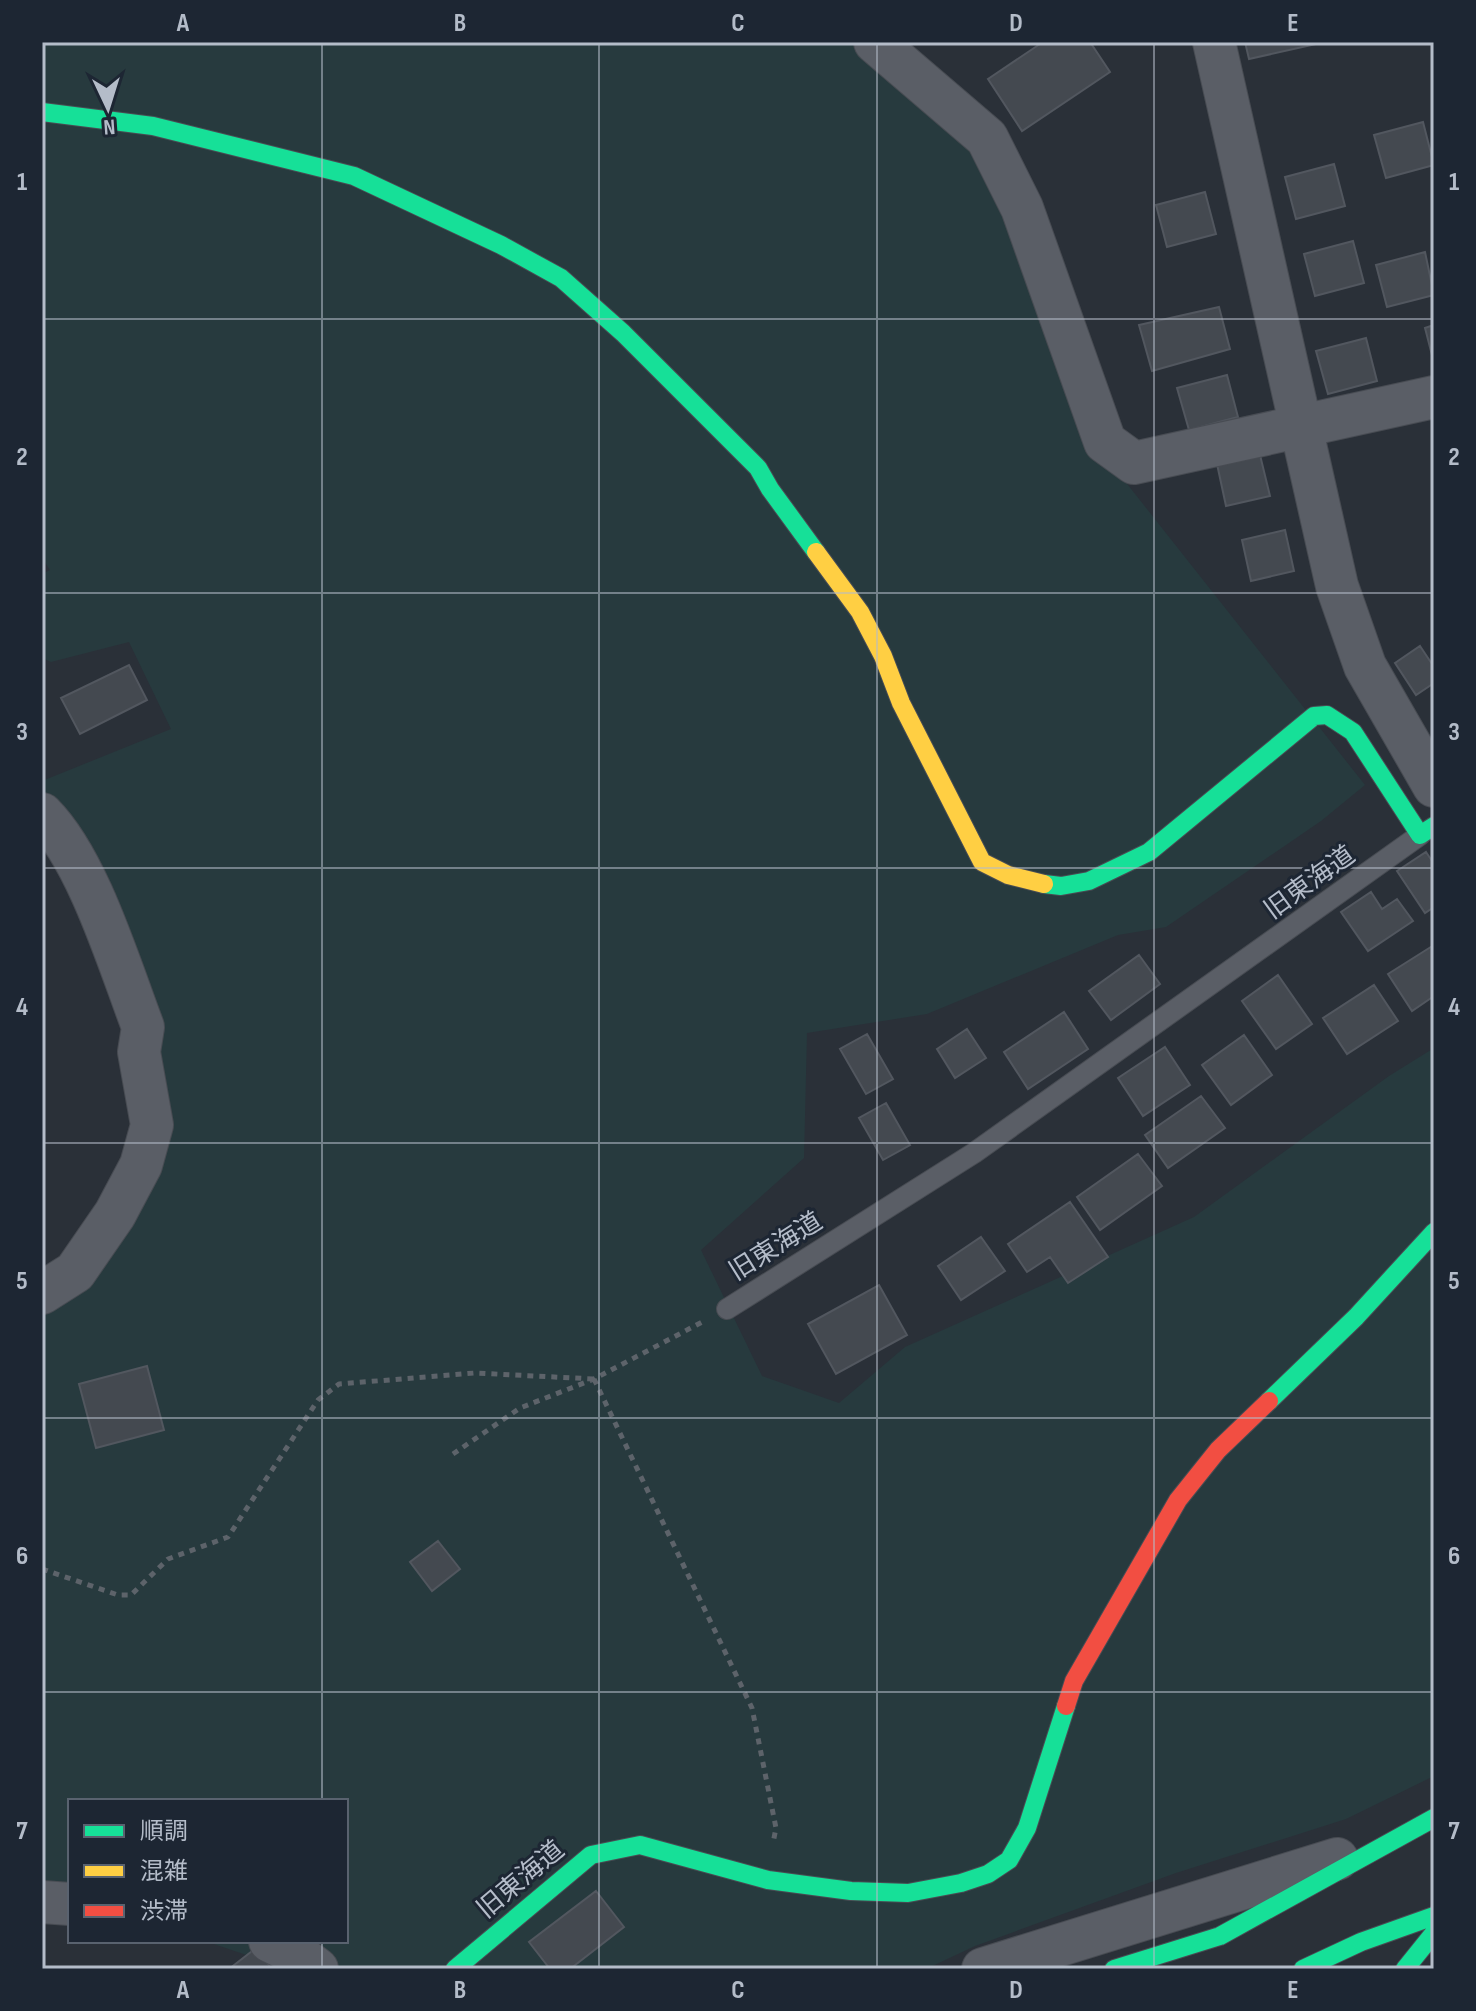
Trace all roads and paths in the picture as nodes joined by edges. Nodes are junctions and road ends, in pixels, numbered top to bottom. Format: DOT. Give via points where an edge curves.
graph roads {
  1 [pos="875,42"];
  2 [pos="1214,42"];
  3 [pos="42,112"];
  4 [pos="1434,397"];
  5 [pos="1300,428"];
  6 [pos="1434,786"];
  7 [pos="42,814"];
  8 [pos="1427,831"];
  9 [pos="1434,1232"];
  10 [pos="42,1293"];
  11 [pos="727,1309"];
  12 [pos="594,1379"];
  13 [pos="453,1454"];
  14 [pos="42,1569"];
  15 [pos="1434,1818"];
  16 [pos="1392,1842"];
  17 [pos="768,1880"];
  18 [pos="42,1902"];
  19 [pos="68,1904"];
  20 [pos="1434,1916"];
  21 [pos="1434,1933"];
  22 [pos="1361,1942"];
  23 [pos="274,1943"];
  24 [pos="317,1969"];
  25 [pos="455,1969"];
  26 [pos="983,1969"];
  27 [pos="1114,1969"];
  28 [pos="1286,1969"];
  29 [pos="1303,1969"];
  30 [pos="1405,1969"];
  1 -- 5 [label="street" via="987,138 1022,208 1105,442 1134,463"];
  2 -- 5 [label="street"];
  3 -- 8 [label="main road" via="153,126 354,176 561,278 758,468 860,612 982,862 1048,885 1089,881 1149,852 1308,719 1327,715 1353,732"];
  4 -- 5 [label="street"];
  5 -- 6 [label="street" via="1337,586 1365,666"];
  7 -- 10 [label="street" via="57,829 85,879 143,1027 139,1052 152,1125 141,1165 115,1214 75,1272"];
  8 -- 11 [label="lane, 旧東海道" via="974,1153"];
  9 -- 17 [label="main road, 旧東海道" via="1356,1317 1218,1450 1178,1500 1074,1681 1027,1828 1009,1860 961,1883 908,1893"];
  11 -- 12 [label="path, 旧東海道"];
  12 -- 13 [label="path, 旧東海道" via="520,1408"];
  12 -- 14 [label="path" via="475,1373 339,1384 318,1400 228,1537 168,1559 131,1595"];
  12 -- 17 [label="path" via="752,1708 776,1828"];
  15 -- 16 [label="main road"];
  16 -- 26 [label="street"];
  16 -- 27 [label="main road" via="1220,1936"];
  17 -- 25 [label="main road, 旧東海道" via="640,1845 591,1855"];
  18 -- 19 [label="street"];
  20 -- 22 [label="main road"];
  21 -- 30 [label="main road"];
  22 -- 28 [label="main road"];
  22 -- 29 [label="main road"];
  23 -- 24 [label="street"];
}
